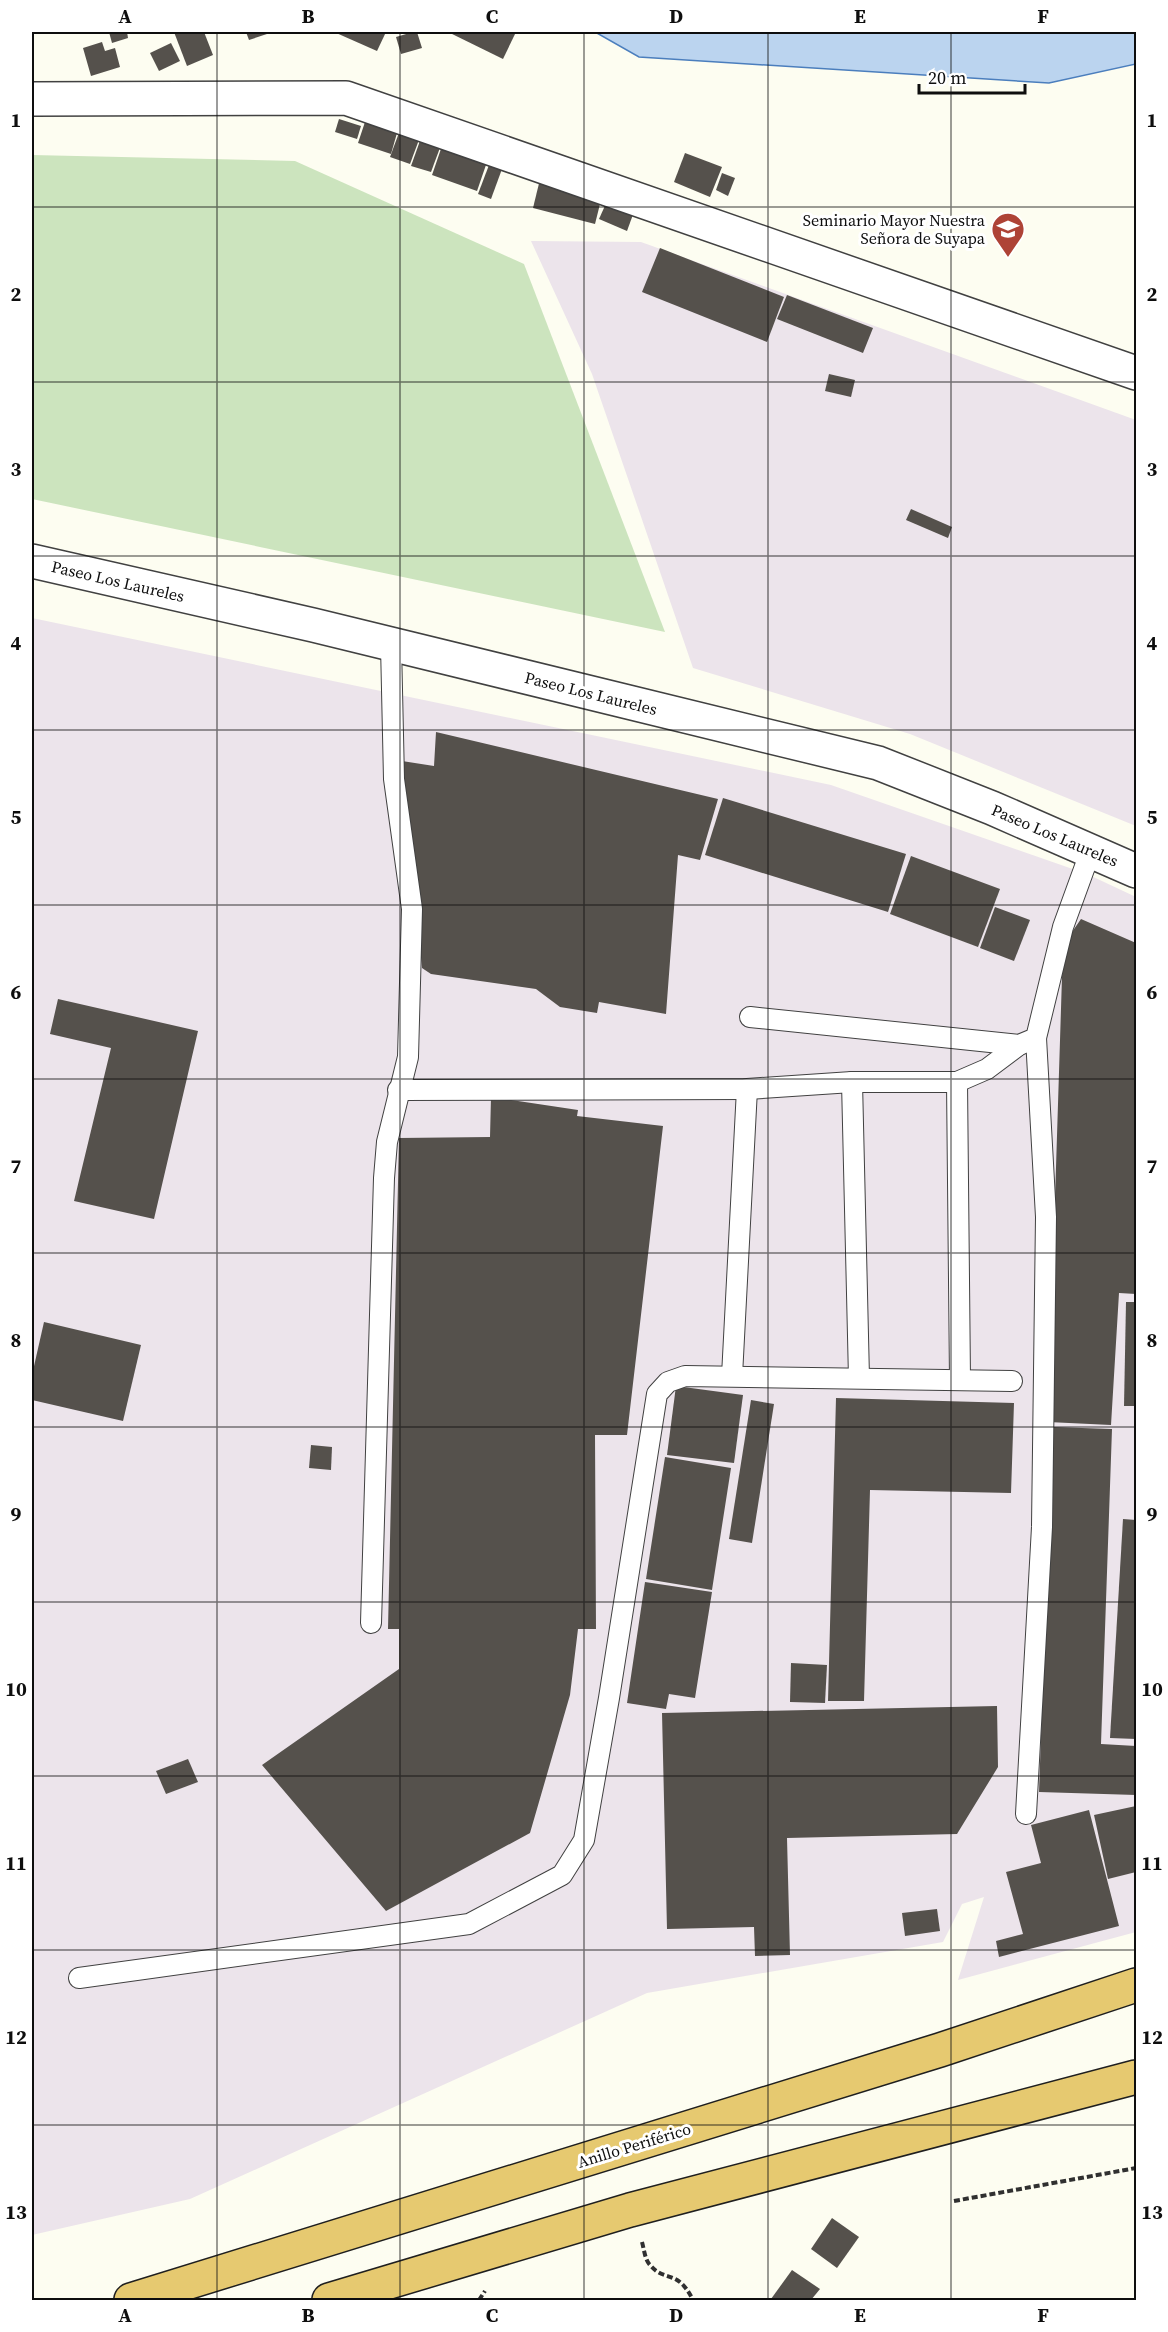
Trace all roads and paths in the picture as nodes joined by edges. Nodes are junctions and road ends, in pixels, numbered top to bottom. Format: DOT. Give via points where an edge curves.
graph roads {
  1 [pos="32,99"];
  2 [pos="1137,373"];
  3 [pos="32,561"];
  4 [pos="391,645"];
  5 [pos="1091,850"];
  6 [pos="1137,871"];
  7 [pos="750,1017"];
  8 [pos="1027,1041"];
  9 [pos="852,1082"];
  10 [pos="957,1082"];
  11 [pos="747,1089"];
  12 [pos="398,1090"];
  13 [pos="732,1376"];
  14 [pos="859,1378"];
  15 [pos="960,1379"];
  16 [pos="1012,1381"];
  17 [pos="372,1623"];
  18 [pos="1026,1814"];
  19 [pos="79,1978"];
  20 [pos="1137,1985"];
  21 [pos="1137,2077"];
  22 [pos="1137,2168"];
  23 [pos="954,2200"];
  24 [pos="630,2210"];
  25 [pos="131,2301"];
  26 [pos="329,2301"];
  27 [pos="693,2301"];
  1 -- 2 [label="street" via="346,98"];
  3 -- 4 [label="street, Paseo Los Laureles"];
  4 -- 5 [label="street, Paseo Los Laureles" via="878,763"];
  4 -- 12 [label="lane" via="394,778 412,909 408,1057"];
  5 -- 6 [label="street, Paseo Los Laureles"];
  5 -- 8 [label="lane"];
  7 -- 8 [label="lane"];
  8 -- 10 [label="lane" via="987,1069"];
  8 -- 18 [label="lane" via="1046,1217 1042,1527"];
  9 -- 10 [label="lane"];
  9 -- 11 [label="lane"];
  9 -- 14 [label="lane"];
  10 -- 15 [label="lane"];
  11 -- 12 [label="lane"];
  11 -- 13 [label="lane"];
  12 -- 17 [label="lane" via="384,1178"];
  13 -- 14 [label="lane"];
  13 -- 19 [label="lane" via="685,1376 668,1382 657,1394 584,1840 562,1875 469,1924"];
  14 -- 15 [label="lane"];
  15 -- 16 [label="lane"];
  20 -- 25 [label="highway, Anillo Periférico"];
  21 -- 24 [label="highway"];
  22 -- 23 [label="path"];
  24 -- 26 [label="highway"];
  24 -- 27 [label="path" via="649,2265 686,2285"];
}
